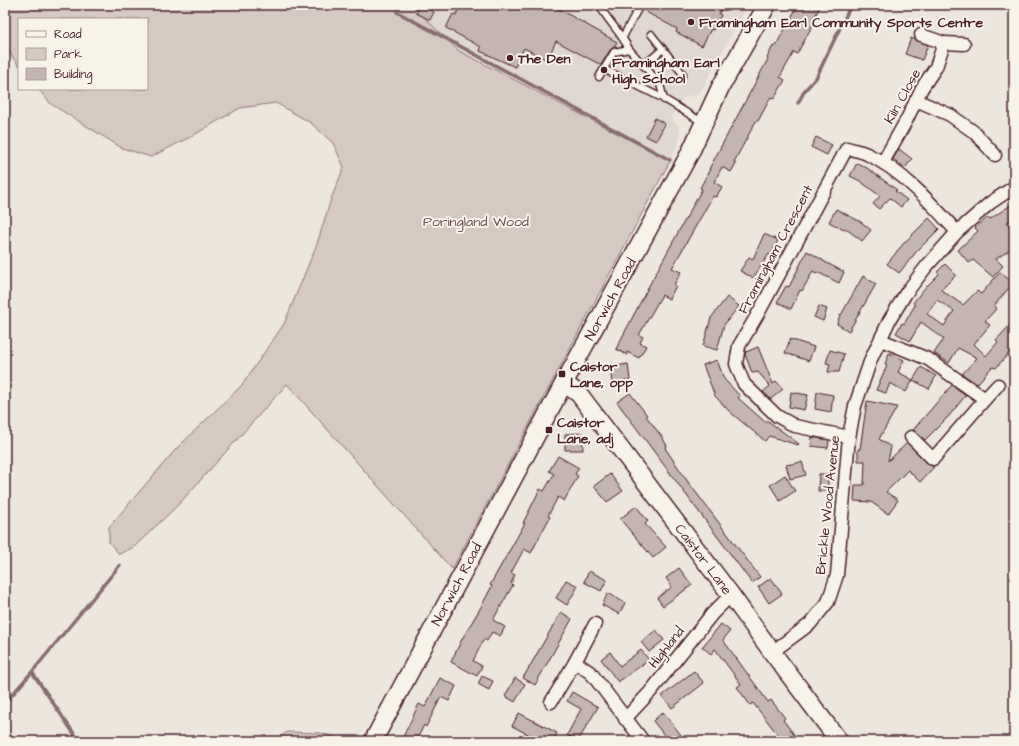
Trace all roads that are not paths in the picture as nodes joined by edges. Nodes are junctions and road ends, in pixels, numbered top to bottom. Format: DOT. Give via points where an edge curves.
graph roads {
  1 [pos="599,5"];
  2 [pos="640,5"];
  3 [pos="767,5"];
  4 [pos="651,34"];
  5 [pos="921,35"];
  6 [pos="623,37"];
  7 [pos="944,43"];
  8 [pos="964,44"];
  9 [pos="630,49"];
  10 [pos="663,49"];
  11 [pos="644,65"];
  12 [pos="604,69"];
  13 [pos="683,74"];
  14 [pos="599,77"];
  15 [pos="664,100"];
  16 [pos="916,100"];
  17 [pos="703,123"];
  18 [pos="995,155"];
  19 [pos="882,162"];
  20 [pos="1014,187"];
  21 [pos="957,232"];
  22 [pos="881,340"];
  23 [pos="564,383"];
  24 [pos="998,385"];
  25 [pos="985,399"];
  26 [pos="849,437"];
  27 [pos="911,437"];
  28 [pos="731,595"];
  29 [pos="595,624"];
  30 [pos="772,652"];
  31 [pos="574,662"];
  32 [pos="550,702"];
  33 [pos="625,719"];
  34 [pos="373,741"];
  35 [pos="643,741"];
  36 [pos="839,741"];
  1 -- 6 [label="lane"];
  2 -- 6 [label="lane"];
  3 -- 17 [label="main road, Norwich Road"];
  4 -- 10 [label="lane"];
  5 -- 7 [label="street"];
  6 -- 9 [label="lane"];
  7 -- 8 [label="street"];
  7 -- 16 [label="street, Kiln Close" via="936,67"];
  9 -- 11 [label="lane"];
  9 -- 12 [label="lane" via="614,52"];
  10 -- 11 [label="lane"];
  10 -- 13 [label="lane"];
  11 -- 15 [label="lane" via="660,84"];
  12 -- 14 [label="lane"];
  12 -- 15 [label="lane"];
  15 -- 17 [label="lane"];
  16 -- 18 [label="street" via="950,116 974,132"];
  16 -- 19 [label="street, Kiln Close"];
  17 -- 23 [label="main road, Norwich Road" via="690,153"];
  19 -- 21 [label="street, Framingham Crescent" via="923,194"];
  19 -- 26 [label="street, Framingham Crescent" via="866,153 846,148 739,346 736,364 744,384 777,416 795,426"];
  20 -- 21 [label="street, Brickle Wood Avenue" via="990,203"];
  21 -- 22 [label="street, Brickle Wood Avenue" via="906,293"];
  22 -- 25 [label="street" via="928,359"];
  22 -- 26 [label="street, Brickle Wood Avenue" via="863,380"];
  23 -- 28 [label="main road, Caistor Lane" via="579,394"];
  23 -- 34 [label="main road, Norwich Road"];
  24 -- 25 [label="street"];
  25 -- 27 [label="street" via="933,458"];
  26 -- 30 [label="street, Brickle Wood Avenue" via="837,575 828,602 810,624"];
  28 -- 30 [label="main road, Caistor Lane"];
  28 -- 33 [label="street, Highland" via="712,614 651,691"];
  29 -- 31 [label="street"];
  30 -- 36 [label="main road, Caistor Lane"];
  31 -- 32 [label="street"];
  31 -- 33 [label="street" via="591,674"];
  33 -- 35 [label="street"];
}
